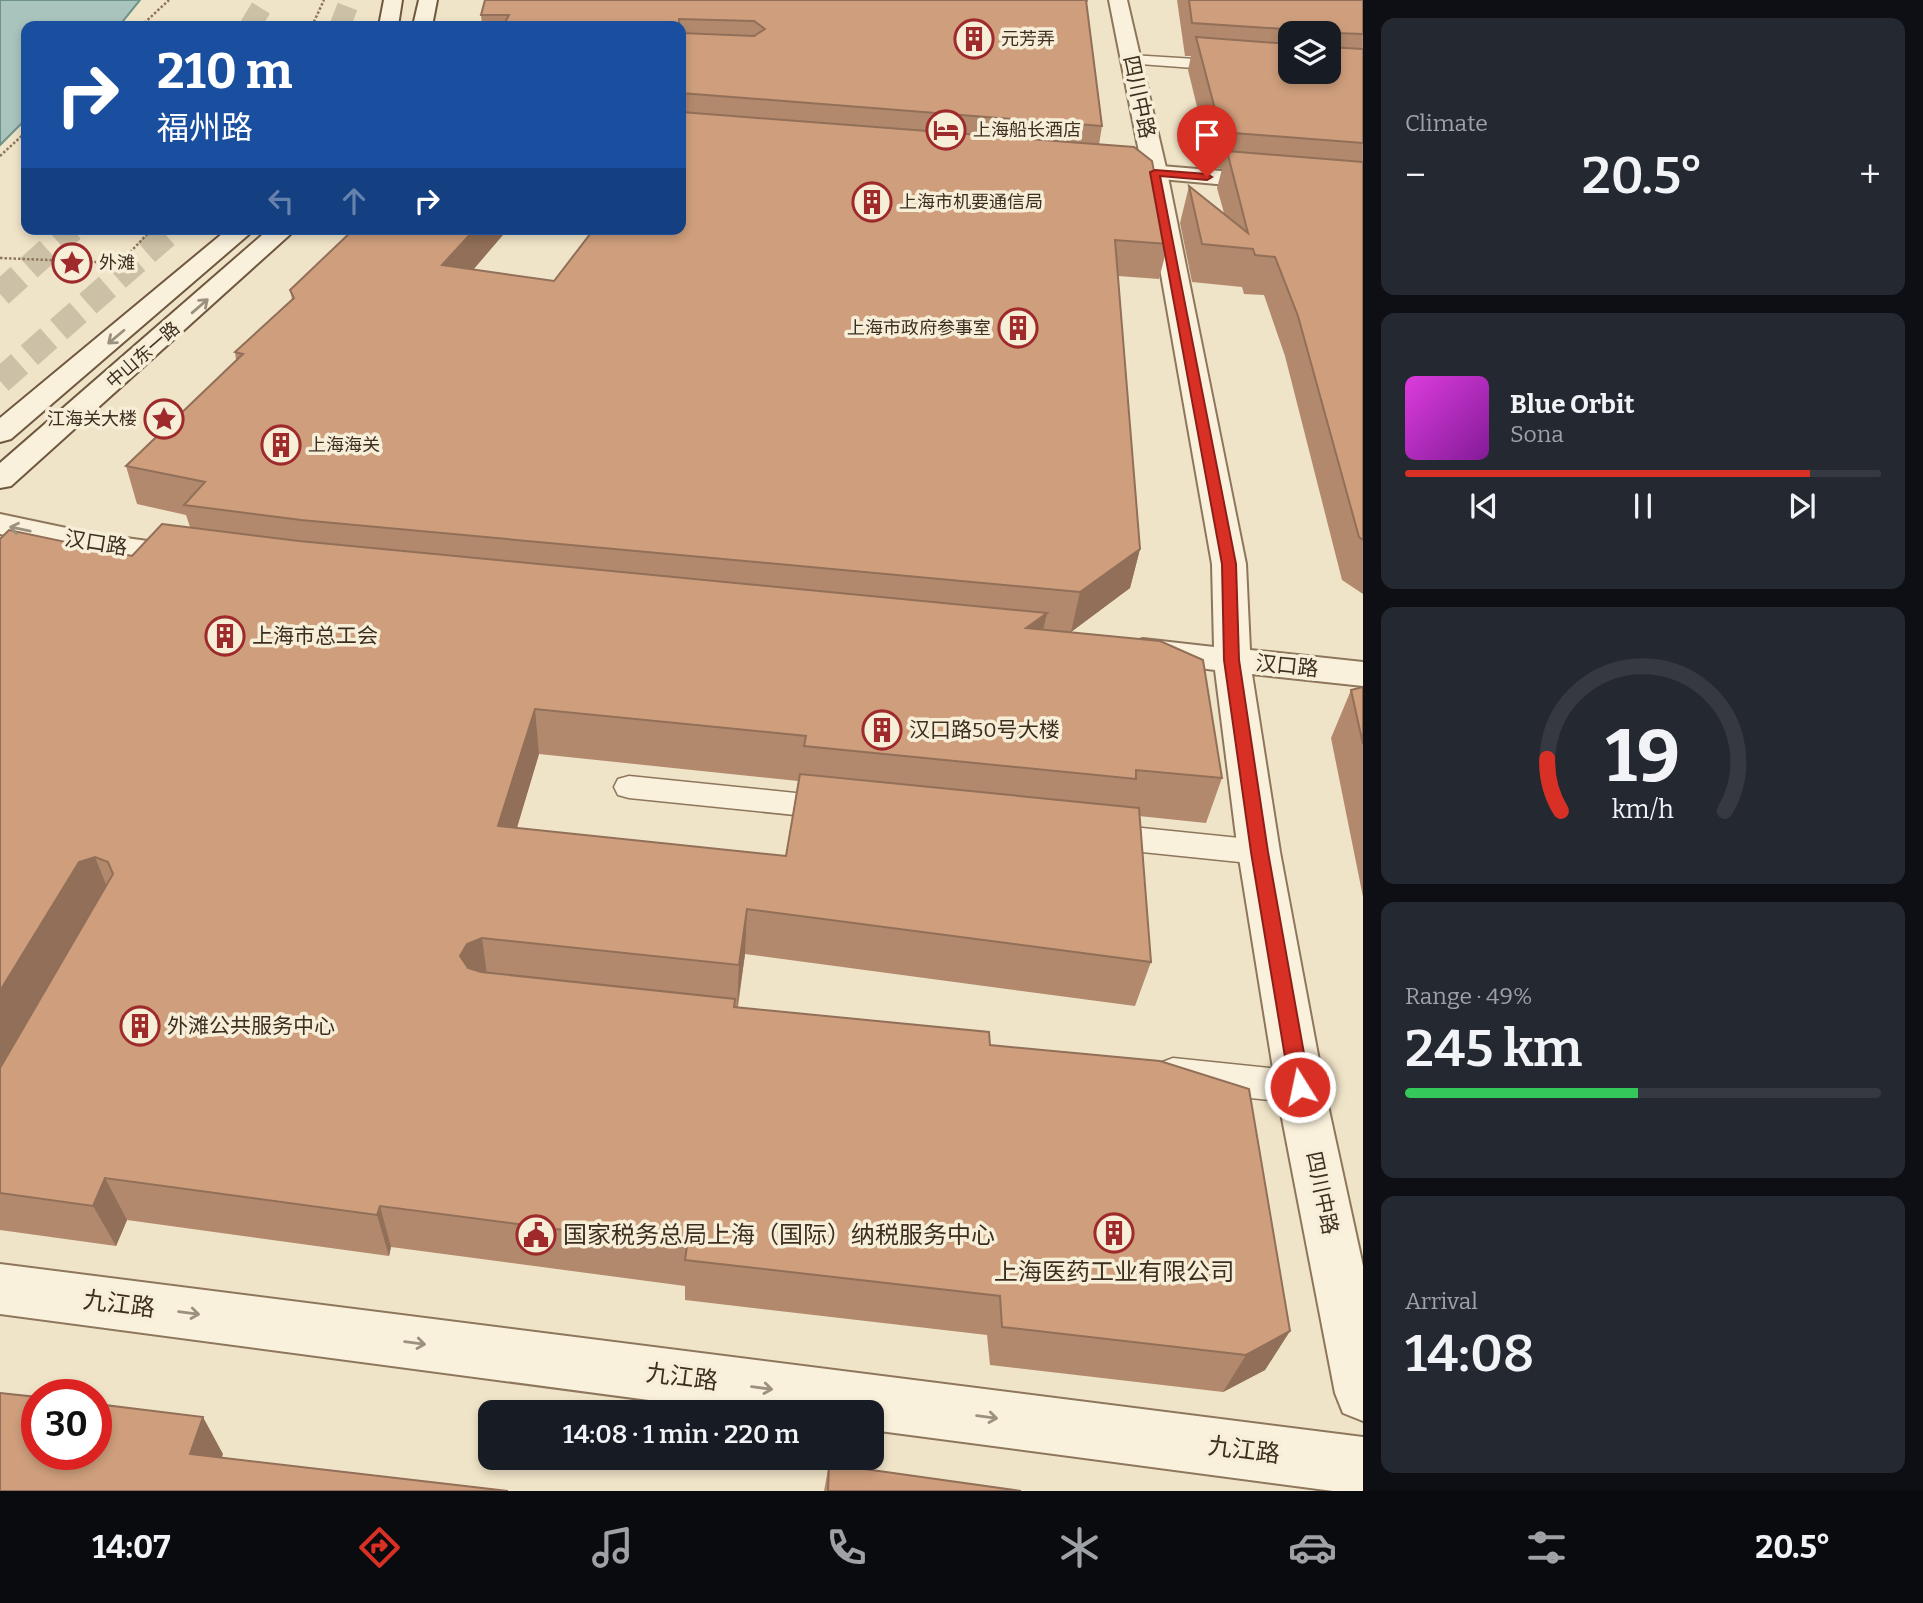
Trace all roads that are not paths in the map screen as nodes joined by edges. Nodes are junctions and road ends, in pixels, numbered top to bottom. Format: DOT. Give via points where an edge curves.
graph roads {
  1 [pos="393,0"];
  2 [pos="428,0"];
  3 [pos="1116,8"];
  4 [pos="390,21"];
  5 [pos="424,21"];
  6 [pos="1131,60"];
  7 [pos="1278,69"];
  8 [pos="1086,167"];
  9 [pos="1155,172"];
  10 [pos="1363,190"];
  11 [pos="236,235"];
  12 [pos="277,235"];
  13 [pos="0,433"];
  14 [pos="0,479"];
  15 [pos="0,524"];
  16 [pos="227,562"];
  17 [pos="1117,649"];
  18 [pos="1232,660"];
  19 [pos="1363,674"];
  20 [pos="629,787"];
  21 [pos="862,811"];
  22 [pos="1081,834"];
  23 [pos="1259,852"];
  24 [pos="1135,1070"];
  25 [pos="1300,1087"];
  26 [pos="0,1289"];
  27 [pos="1363,1393"];
  28 [pos="1363,1466"];
  1 -- 4 [label="street"];
  2 -- 5 [label="street"];
  3 -- 6 [label="street, 四川中路"];
  6 -- 7 [label="lane"];
  6 -- 9 [label="street, 四川中路"];
  8 -- 9 [label="street"];
  9 -- 10 [label="street"];
  9 -- 18 [label="street, 四川中路" via="1229,564"];
  11 -- 13 [label="street, 中山东一路, one-way"];
  14 -- 12 [label="street, 中山东一路, one-way"];
  16 -- 15 [label="street, 汉口路, one-way" via="90,543"];
  17 -- 18 [label="street, 汉口路"];
  18 -- 19 [label="street, 汉口路"];
  18 -- 23 [label="street, 四川中路"];
  20 -- 21 [label="lane"];
  22 -- 23 [label="lane"];
  23 -- 25 [label="street, 四川中路"];
  24 -- 25 [label="lane"];
  25 -- 27 [label="street, 四川中路"];
  26 -- 28 [label="street, 九江路, one-way"];
}
